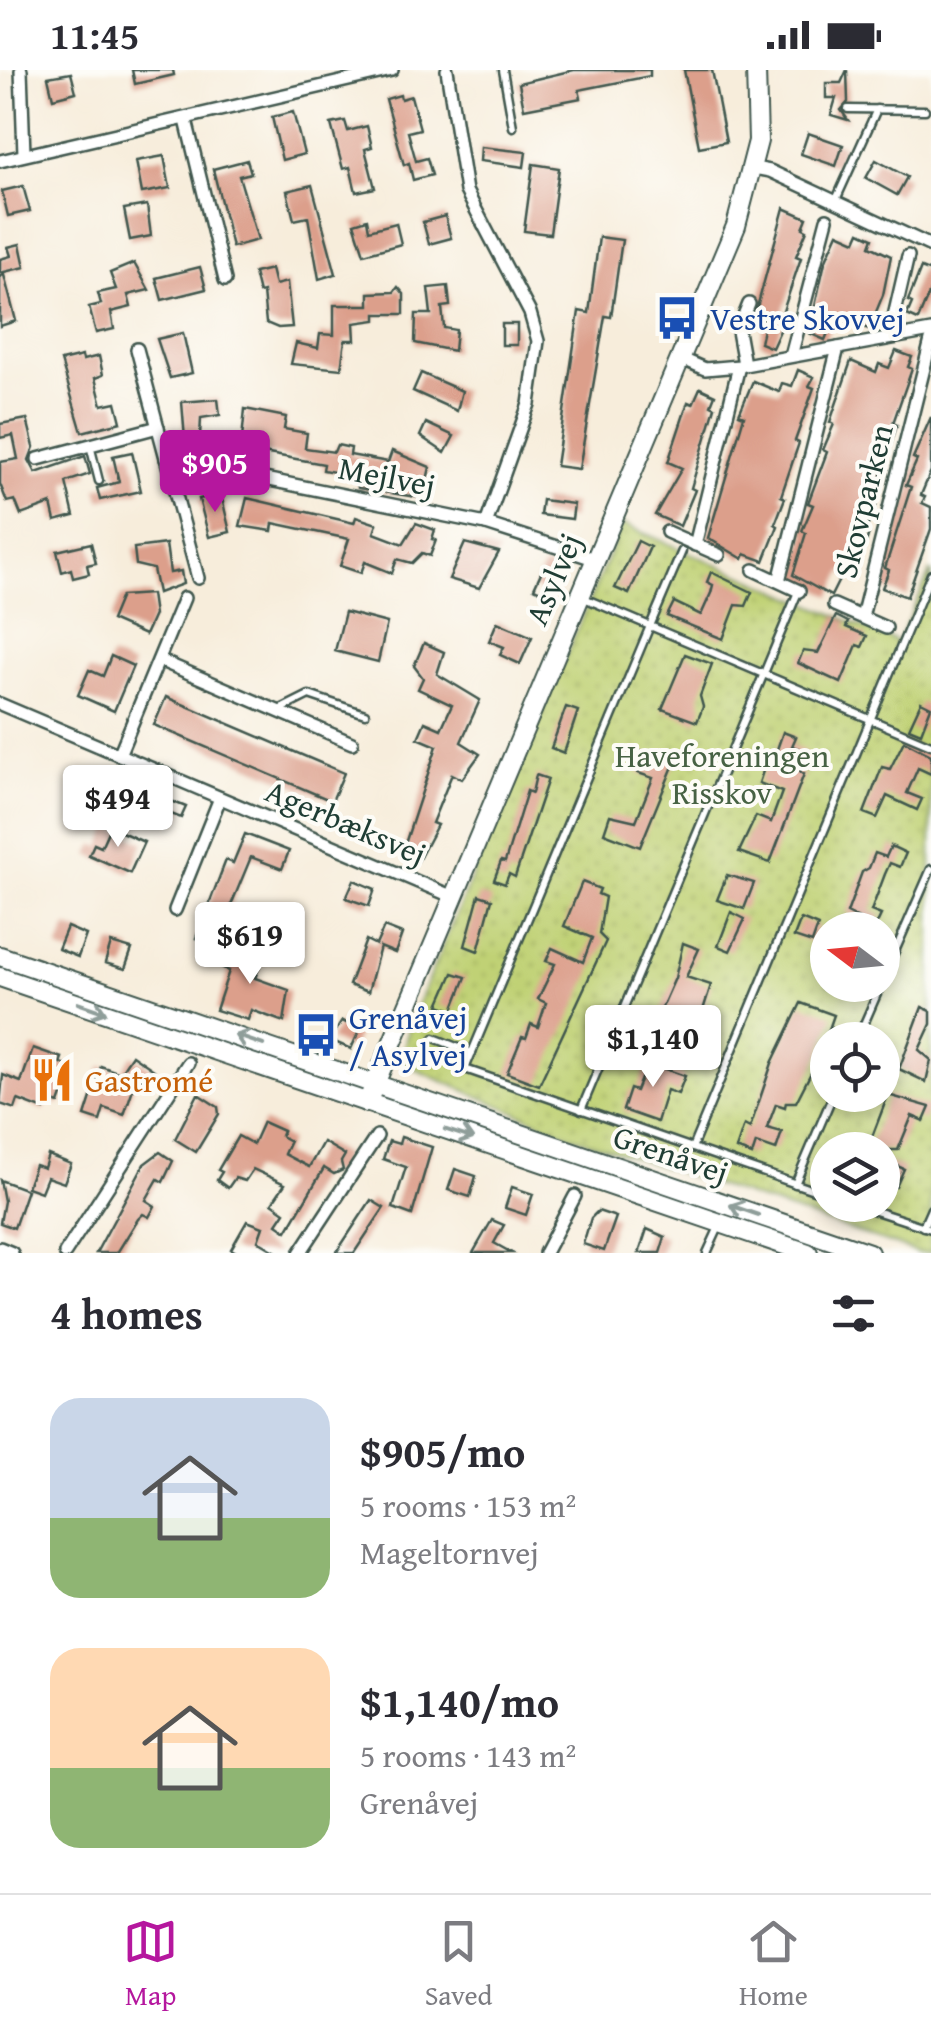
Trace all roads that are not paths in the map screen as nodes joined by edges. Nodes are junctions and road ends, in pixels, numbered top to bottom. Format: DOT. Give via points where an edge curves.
graph roads {
  1 [pos="21,70"];
  2 [pos="392,70"];
  3 [pos="446,70"];
  4 [pos="502,70"];
  5 [pos="756,70"];
  6 [pos="848,110"];
  7 [pos="877,110"];
  8 [pos="925,110"];
  9 [pos="186,120"];
  10 [pos="513,127"];
  11 [pos="24,154"];
  12 [pos="0,161"];
  13 [pos="754,168"];
  14 [pos="834,203"];
  15 [pos="827,219"];
  16 [pos="931,246"];
  17 [pos="908,256"];
  18 [pos="225,280"];
  19 [pos="749,304"];
  20 [pos="931,331"];
  21 [pos="889,338"];
  22 [pos="931,340"];
  23 [pos="838,348"];
  24 [pos="137,349"];
  25 [pos="792,356"];
  26 [pos="680,358"];
  27 [pos="741,365"];
  28 [pos="158,428"];
  29 [pos="90,446"];
  30 [pos="38,459"];
  31 [pos="166,459"];
  32 [pos="98,481"];
  33 [pos="486,524"];
  34 [pos="667,532"];
  35 [pos="696,545"];
  36 [pos="682,551"];
  37 [pos="719,555"];
  38 [pos="594,559"];
  39 [pos="754,570"];
  40 [pos="931,574"];
  41 [pos="198,578"];
  42 [pos="779,581"];
  43 [pos="799,591"];
  44 [pos="578,596"];
  45 [pos="184,598"];
  46 [pos="834,605"];
  47 [pos="862,618"];
  48 [pos="650,626"];
  49 [pos="886,628"];
  50 [pos="159,660"];
  51 [pos="762,672"];
  52 [pos="0,704"];
  53 [pos="278,711"];
  54 [pos="365,714"];
  55 [pos="871,719"];
  56 [pos="352,743"];
  57 [pos="931,745"];
  58 [pos="120,755"];
  59 [pos="220,798"];
  60 [pos="931,869"];
  61 [pos="451,896"];
  62 [pos="174,910"];
  63 [pos="900,941"];
  64 [pos="0,956"];
  65 [pos="0,977"];
  66 [pos="434,1038"];
  67 [pos="472,1053"];
  68 [pos="188,1064"];
  69 [pos="374,1082"];
  70 [pos="367,1103"];
  71 [pos="581,1110"];
  72 [pos="826,1112"];
  73 [pos="377,1136"];
  74 [pos="692,1148"];
  75 [pos="795,1184"];
  76 [pos="810,1189"];
  77 [pos="575,1196"];
  78 [pos="931,1209"];
  79 [pos="900,1219"];
  80 [pos="720,1223"];
  81 [pos="927,1228"];
  82 [pos="0,1248"];
  83 [pos="12,1253"];
  84 [pos="65,1253"];
  85 [pos="300,1253"];
  86 [pos="545,1253"];
  87 [pos="708,1253"];
  88 [pos="808,1253"];
  89 [pos="870,1253"];
  1 -- 11 [label="street"];
  2 -- 9 [label="street"];
  3 -- 33 [label="street" via="466,190 538,341 529,404"];
  4 -- 10 [label="lane"];
  5 -- 13 [label="street, Asylvej"];
  6 -- 7 [label="lane"];
  7 -- 8 [label="lane"];
  7 -- 14 [label="lane"];
  9 -- 11 [label="street"];
  9 -- 18 [label="street"];
  11 -- 12 [label="street"];
  13 -- 14 [label="street"];
  13 -- 26 [label="street, Asylvej"];
  14 -- 16 [label="street"];
  15 -- 25 [label="street"];
  17 -- 21 [label="street"];
  19 -- 27 [label="street" via="738,331"];
  20 -- 21 [label="street"];
  21 -- 23 [label="street"];
  22 -- 47 [label="street, Skovparken"];
  23 -- 25 [label="street"];
  23 -- 42 [label="street, Skovparken"];
  24 -- 28 [label="street"];
  25 -- 27 [label="street"];
  26 -- 27 [label="street" via="706,369"];
  26 -- 38 [label="street, Asylvej"];
  27 -- 35 [label="street"];
  28 -- 29 [label="street"];
  28 -- 31 [label="street"];
  29 -- 30 [label="street"];
  29 -- 32 [label="lane"];
  31 -- 33 [label="street, Mejlvej"];
  31 -- 41 [label="street"];
  33 -- 38 [label="street, Mejlvej"];
  34 -- 35 [label="street"];
  35 -- 37 [label="street"];
  36 -- 48 [label="lane"];
  38 -- 44 [label="street, Asylvej"];
  39 -- 42 [label="street, Skovparken"];
  40 -- 55 [label="lane"];
  42 -- 43 [label="street, Skovparken"];
  43 -- 51 [label="lane"];
  44 -- 48 [label="lane"];
  44 -- 61 [label="street, Asylvej"];
  45 -- 50 [label="street"];
  46 -- 47 [label="street, Skovparken"];
  47 -- 49 [label="street, Skovparken"];
  48 -- 51 [label="lane"];
  48 -- 67 [label="lane"];
  50 -- 53 [label="street"];
  50 -- 58 [label="street"];
  51 -- 55 [label="lane"];
  51 -- 71 [label="lane"];
  52 -- 58 [label="street, Agerbæksvej"];
  53 -- 54 [label="lane" via="310,695"];
  53 -- 56 [label="street"];
  55 -- 57 [label="lane"];
  55 -- 74 [label="lane"];
  58 -- 59 [label="street, Agerbæksvej"];
  59 -- 61 [label="street, Agerbæksvej"];
  59 -- 62 [label="street, Agerbæksvej"];
  60 -- 63 [label="lane"];
  61 -- 69 [label="street, Asylvej"];
  69 -- 64 [label="street, Grenåvej, one-way"];
  65 -- 70 [label="street, Grenåvej, one-way"];
  66 -- 67 [label="lane"];
  67 -- 71 [label="lane" via="465,1070"];
  68 -- 84 [label="street"];
  69 -- 70 [label="street, Asylvej"];
  89 -- 69 [label="street, Grenåvej, one-way"];
  70 -- 80 [label="street, Grenåvej, one-way"];
  71 -- 74 [label="lane"];
  72 -- 75 [label="lane"];
  73 -- 85 [label="street"];
  74 -- 75 [label="lane"];
  75 -- 76 [label="lane"];
  77 -- 86 [label="street"];
  78 -- 81 [label="lane"];
  79 -- 81 [label="lane"];
  80 -- 87 [label="lane, Grenåvej"];
  80 -- 88 [label="street, Grenåvej"];
  82 -- 83 [label="street"];
}
